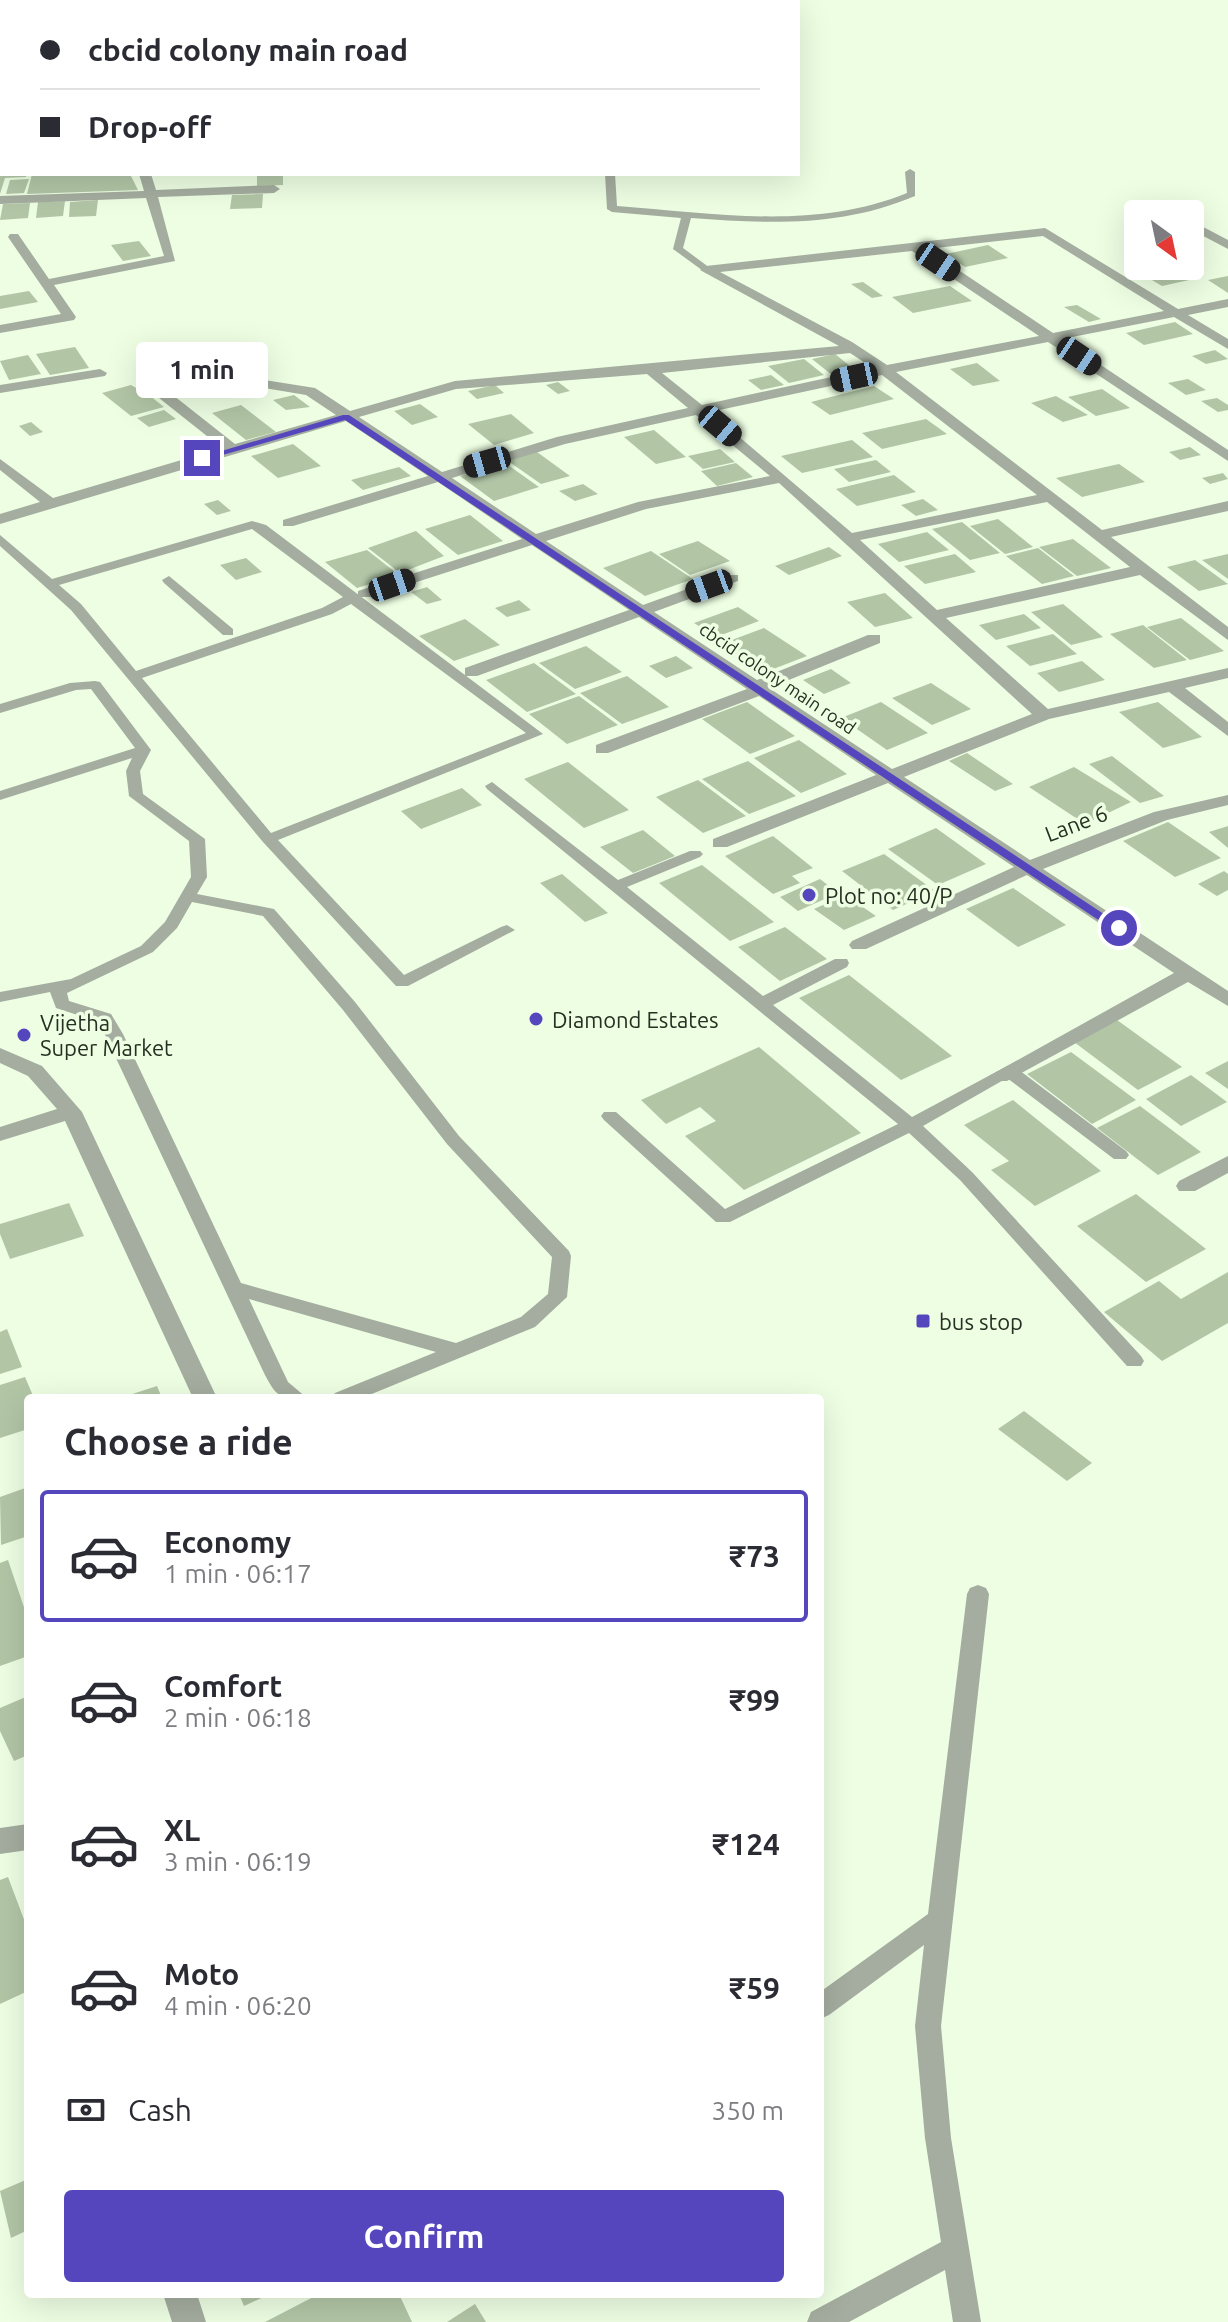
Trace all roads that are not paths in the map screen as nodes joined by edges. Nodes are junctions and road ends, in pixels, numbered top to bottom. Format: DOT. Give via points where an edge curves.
graph roads {
  1 [pos="910,172"];
  2 [pos="146,176"];
  3 [pos="610,176"];
  4 [pos="274,189"];
  5 [pos="152,194"];
  6 [pos="0,200"];
  7 [pos="687,213"];
  8 [pos="1204,232"];
  9 [pos="14,237"];
  10 [pos="1228,245"];
  11 [pos="915,247"];
  12 [pos="706,270"];
  13 [pos="46,283"];
  14 [pos="1228,303"];
  15 [pos="1177,314"];
  16 [pos="0,329"];
  17 [pos="1054,339"];
  18 [pos="1228,345"];
  19 [pos="853,349"];
  20 [pos="650,370"];
  21 [pos="885,370"];
  22 [pos="100,373"];
  23 [pos="258,383"];
  24 [pos="0,389"];
  25 [pos="159,391"];
  26 [pos="699,409"];
  27 [pos="346,417"];
  28 [pos="233,449"];
  29 [pos="1228,457"];
  30 [pos="0,463"];
  31 [pos="437,477"];
  32 [pos="782,478"];
  33 [pos="1050,497"];
  34 [pos="50,503"];
  35 [pos="1228,506"];
  36 [pos="0,519"];
  37 [pos="288,523"];
  38 [pos="1099,535"];
  39 [pos="849,538"];
  40 [pos="0,539"];
  41 [pos="531,539"];
  42 [pos="1144,569"];
  43 [pos="732,578"];
  44 [pos="169,580"];
  45 [pos="51,583"];
  46 [pos="358,596"];
  47 [pos="640,611"];
  48 [pos="936,615"];
  49 [pos="228,632"];
  50 [pos="1228,635"];
  51 [pos="874,639"];
  52 [pos="130,671"];
  53 [pos="471,672"];
  54 [pos="1228,673"];
  55 [pos="1175,688"];
  56 [pos="757,689"];
  57 [pos="0,709"];
  58 [pos="1044,715"];
  59 [pos="1228,731"];
  60 [pos="602,749"];
  61 [pos="144,750"];
  62 [pos="886,774"];
  63 [pos="492,786"];
  64 [pos="0,796"];
  65 [pos="1228,800"];
  66 [pos="268,839"];
  67 [pos="720,843"];
  68 [pos="695,854"];
  69 [pos="1027,868"];
  70 [pos="616,886"];
  71 [pos="190,897"];
  72 [pos="507,930"];
  73 [pos="859,945"];
  74 [pos="841,963"];
  75 [pos="1188,974"];
  76 [pos="70,982"];
  77 [pos="0,997"];
  78 [pos="1228,1000"];
  79 [pos="759,1005"];
  80 [pos="0,1055"];
  81 [pos="1005,1074"];
  82 [pos="71,1112"];
  83 [pos="610,1116"];
  84 [pos="911,1125"];
  85 [pos="0,1134"];
  86 [pos="1120,1155"];
  87 [pos="1228,1163"];
  88 [pos="1187,1186"];
  89 [pos="234,1288"];
  90 [pos="458,1351"];
  91 [pos="1134,1361"];
  92 [pos="203,1394"];
  93 [pos="291,1394"];
  94 [pos="352,1394"];
  95 [pos="978,1594"];
  96 [pos="939,1920"];
  97 [pos="824,2004"];
  98 [pos="956,2249"];
  99 [pos="181,2298"];
  100 [pos="189,2322"];
  101 [pos="821,2322"];
  102 [pos="967,2322"];
  1 -- 7 [label="lane" via="912,194 852,216 805,220"];
  2 -- 5 [label="street"];
  3 -- 7 [label="lane" via="612,209"];
  4 -- 5 [label="street"];
  5 -- 6 [label="street"];
  5 -- 13 [label="street" via="171,258"];
  7 -- 12 [label="lane" via="678,249"];
  8 -- 10 [label="street"];
  9 -- 13 [label="street"];
  11 -- 12 [label="street"];
  11 -- 15 [label="street" via="1045,232"];
  11 -- 17 [label="street"];
  12 -- 19 [label="street"];
  13 -- 16 [label="street" via="69,317"];
  14 -- 15 [label="street"];
  15 -- 17 [label="street"];
  15 -- 18 [label="street"];
  17 -- 21 [label="street"];
  17 -- 29 [label="street"];
  19 -- 20 [label="street"];
  19 -- 21 [label="street"];
  20 -- 26 [label="street"];
  20 -- 27 [label="street" via="455,385"];
  21 -- 26 [label="street"];
  21 -- 33 [label="street"];
  22 -- 24 [label="street"];
  23 -- 27 [label="street, cbcid colony main road" via="310,391"];
  25 -- 28 [label="street"];
  26 -- 31 [label="street" via="562,440"];
  26 -- 32 [label="street"];
  27 -- 28 [label="street"];
  27 -- 31 [label="street, cbcid colony main road"];
  28 -- 34 [label="street"];
  30 -- 34 [label="street"];
  31 -- 37 [label="street"];
  31 -- 41 [label="street, cbcid colony main road"];
  32 -- 39 [label="street"];
  32 -- 41 [label="street" via="643,505"];
  33 -- 38 [label="street"];
  33 -- 39 [label="street"];
  34 -- 36 [label="street"];
  35 -- 38 [label="street"];
  38 -- 42 [label="street"];
  39 -- 48 [label="street"];
  40 -- 45 [label="lane"];
  41 -- 46 [label="street"];
  41 -- 47 [label="street, cbcid colony main road"];
  42 -- 48 [label="street"];
  42 -- 50 [label="street"];
  43 -- 47 [label="street"];
  44 -- 49 [label="lane"];
  45 -- 46 [label="lane" via="252,525"];
  45 -- 52 [label="lane"];
  46 -- 49 [label="lane" via="319,602"];
  46 -- 52 [label="lane" via="327,611"];
  46 -- 66 [label="lane" via="536,734"];
  47 -- 53 [label="street"];
  47 -- 56 [label="street, cbcid colony main road"];
  48 -- 58 [label="street"];
  49 -- 52 [label="lane"];
  51 -- 56 [label="street"];
  52 -- 66 [label="lane"];
  54 -- 55 [label="street"];
  55 -- 58 [label="street"];
  55 -- 59 [label="street"];
  56 -- 60 [label="street"];
  56 -- 62 [label="street, cbcid colony main road"];
  57 -- 61 [label="lane" via="95,685"];
  58 -- 62 [label="street"];
  61 -- 64 [label="lane"];
  61 -- 71 [label="lane" via="133,771 136,796 197,839 199,877"];
  62 -- 67 [label="street"];
  62 -- 69 [label="street, cbcid colony main road"];
  63 -- 70 [label="lane"];
  65 -- 69 [label="street, Lane 6" via="1161,816"];
  66 -- 72 [label="lane" via="402,982"];
  68 -- 70 [label="lane"];
  69 -- 73 [label="street, Lane 6"];
  69 -- 75 [label="street, cbcid colony main road"];
  70 -- 79 [label="lane"];
  71 -- 76 [label="lane" via="147,949 102,973"];
  71 -- 90 [label="lane" via="268,912 453,1140 562,1256 557,1297 528,1322"];
  74 -- 79 [label="lane"];
  75 -- 78 [label="street, cbcid colony main road"];
  75 -- 81 [label="street"];
  76 -- 77 [label="lane"];
  76 -- 89 [label="lane" via="58,991 62,1004 105,1018 115,1034"];
  79 -- 84 [label="lane"];
  80 -- 82 [label="street" via="35,1071"];
  81 -- 84 [label="lane"];
  81 -- 86 [label="lane"];
  82 -- 85 [label="street"];
  82 -- 92 [label="street"];
  83 -- 84 [label="lane" via="723,1218"];
  84 -- 91 [label="lane" via="966,1176"];
  87 -- 88 [label="street"];
  89 -- 90 [label="lane"];
  89 -- 93 [label="lane" via="281,1387"];
  90 -- 94 [label="lane"];
  95 -- 96 [label="lane"];
  96 -- 97 [label="lane"];
  96 -- 98 [label="lane" via="928,2026 938,2138"];
  98 -- 101 [label="lane"];
  98 -- 102 [label="lane"];
  99 -- 100 [label="street"];
}
